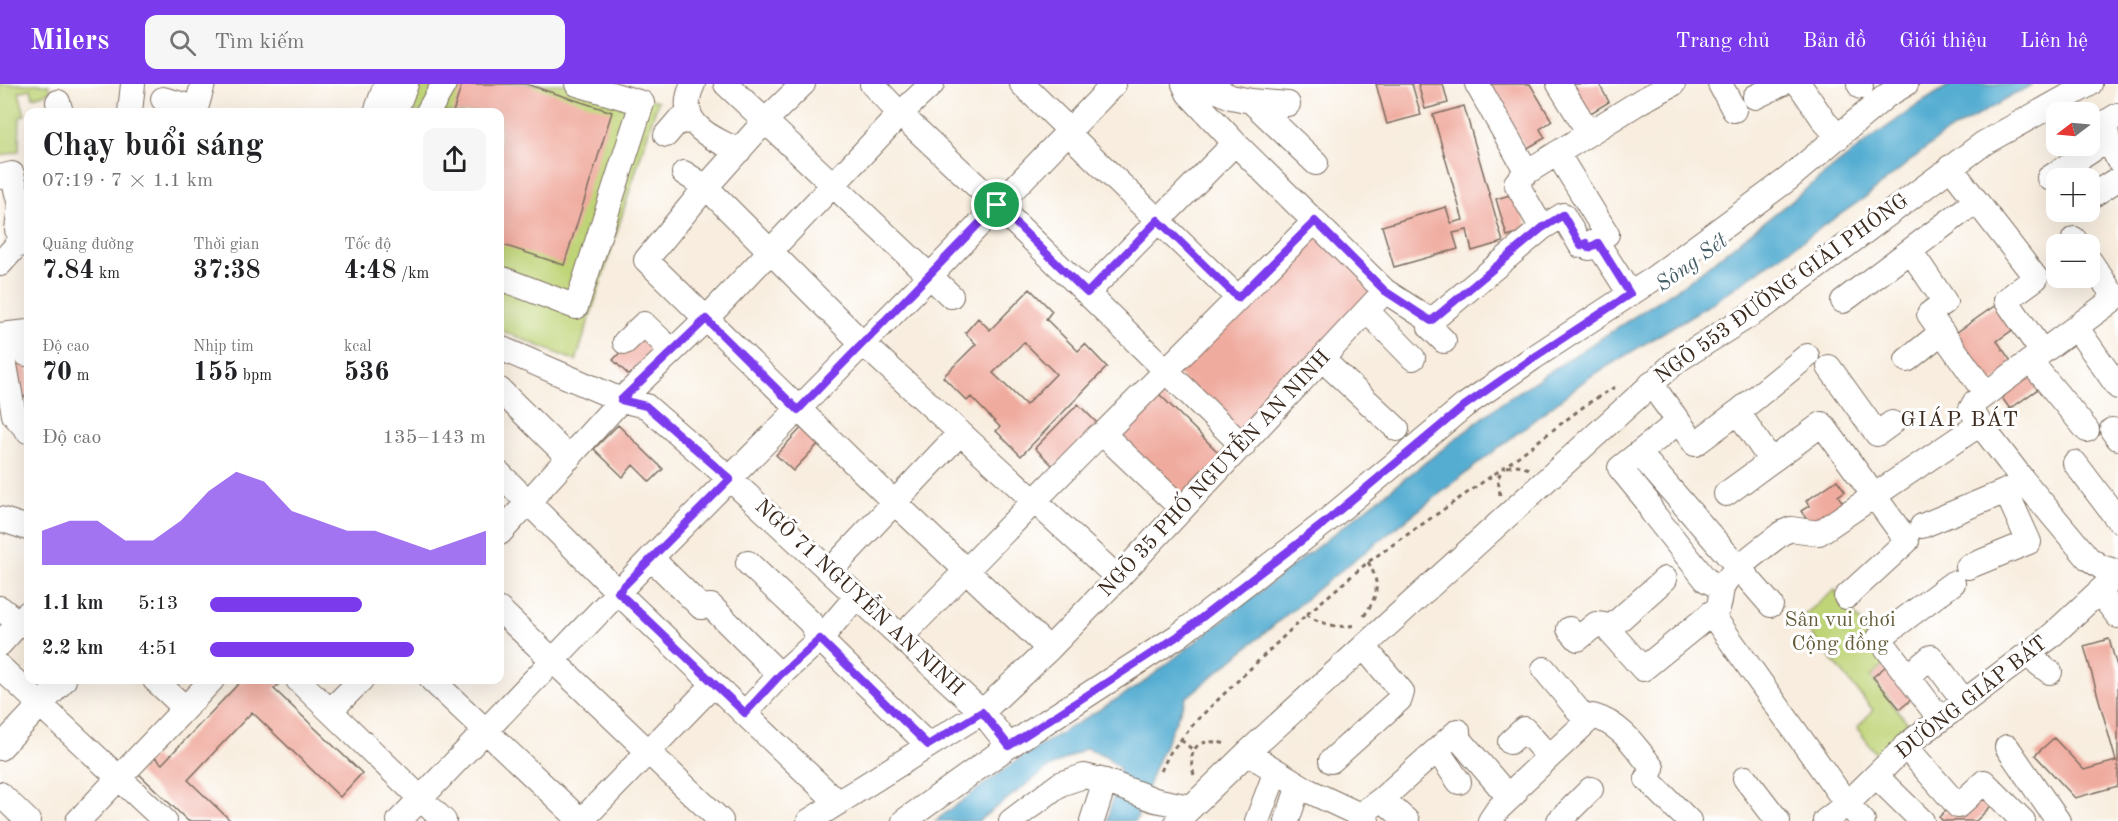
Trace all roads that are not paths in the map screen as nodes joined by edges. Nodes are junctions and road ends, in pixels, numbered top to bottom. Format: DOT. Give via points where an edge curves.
graph roads {
  1 [pos="133,84"];
  2 [pos="203,84"];
  3 [pos="386,84"];
  4 [pos="406,84"];
  5 [pos="444,84"];
  6 [pos="577,84"];
  7 [pos="726,84"];
  8 [pos="803,84"];
  9 [pos="872,84"];
  10 [pos="932,84"];
  11 [pos="1114,84"];
  12 [pos="1184,84"];
  13 [pos="1202,84"];
  14 [pos="1477,84"];
  15 [pos="1559,84"];
  16 [pos="1673,84"];
  17 [pos="1720,84"];
  18 [pos="1782,84"];
  19 [pos="1799,84"];
  20 [pos="1906,84"];
  21 [pos="2090,84"];
  22 [pos="690,85"];
  23 [pos="1032,89"];
  24 [pos="163,99"];
  25 [pos="1251,101"];
  26 [pos="1288,104"];
  27 [pos="130,108"];
  28 [pos="190,108"];
  29 [pos="197,108"];
  30 [pos="377,108"];
  31 [pos="397,108"];
  32 [pos="430,108"];
  33 [pos="900,114"];
  34 [pos="2118,115"];
  35 [pos="765,121"];
  36 [pos="693,122"];
  37 [pos="1067,132"];
  38 [pos="1589,133"];
  39 [pos="666,135"];
  40 [pos="1839,137"];
  41 [pos="1235,143"];
  42 [pos="2113,149"];
  43 [pos="739,151"];
  44 [pos="1557,153"];
  45 [pos="1316,163"];
  46 [pos="1950,166"];
  47 [pos="2070,168"];
  48 [pos="1527,172"];
  49 [pos="684,173"];
  50 [pos="0,177"];
  51 [pos="833,184"];
  52 [pos="2116,184"];
  53 [pos="706,187"];
  54 [pos="2100,191"];
  55 [pos="1976,201"];
  56 [pos="997,205"];
  57 [pos="0,210"];
  58 [pos="1551,216"];
  59 [pos="1158,220"];
  60 [pos="1315,221"];
  61 [pos="21,240"];
  62 [pos="1598,243"];
  63 [pos="771,250"];
  64 [pos="1911,252"];
  65 [pos="0,264"];
  66 [pos="2100,275"];
  67 [pos="930,276"];
  68 [pos="504,280"];
  69 [pos="1385,291"];
  70 [pos="1087,293"];
  71 [pos="1630,294"];
  72 [pos="951,296"];
  73 [pos="2116,297"];
  74 [pos="1238,298"];
  75 [pos="1843,301"];
  76 [pos="1367,311"];
  77 [pos="706,319"];
  78 [pos="2076,327"];
  79 [pos="1942,332"];
  80 [pos="16,338"];
  81 [pos="626,342"];
  82 [pos="864,344"];
  83 [pos="504,350"];
  84 [pos="672,351"];
  85 [pos="1807,356"];
  86 [pos="2036,356"];
  87 [pos="1413,358"];
  88 [pos="1323,360"];
  89 [pos="1907,360"];
  90 [pos="1829,367"];
  91 [pos="1166,371"];
  92 [pos="1651,384"];
  93 [pos="2118,387"];
  94 [pos="5,388"];
  95 [pos="504,394"];
  96 [pos="1986,394"];
  97 [pos="621,400"];
  98 [pos="798,410"];
  99 [pos="1738,412"];
  100 [pos="1678,422"];
  101 [pos="1980,424"];
  102 [pos="14,425"];
  103 [pos="1397,429"];
  104 [pos="2087,430"];
  105 [pos="960,433"];
  106 [pos="1103,434"];
  107 [pos="1243,446"];
  108 [pos="1639,453"];
  109 [pos="1846,456"];
  110 [pos="569,458"];
  111 [pos="1771,461"];
  112 [pos="2075,464"];
  113 [pos="504,478"];
  114 [pos="730,479"];
  115 [pos="2014,486"];
  116 [pos="1726,494"];
  117 [pos="1874,497"];
  118 [pos="1034,501"];
  119 [pos="894,502"];
  120 [pos="528,503"];
  121 [pos="1182,509"];
  122 [pos="0,519"];
  123 [pos="2118,520"];
  124 [pos="1922,526"];
  125 [pos="24,527"];
  126 [pos="504,529"];
  127 [pos="651,558"];
  128 [pos="748,563"];
  129 [pos="1740,567"];
  130 [pos="966,570"];
  131 [pos="830,572"];
  132 [pos="2118,573"];
  133 [pos="1118,578"];
  134 [pos="1665,579"];
  135 [pos="1722,588"];
  136 [pos="618,592"];
  137 [pos="2099,592"];
  138 [pos="857,596"];
  139 [pos="1846,597"];
  140 [pos="1771,605"];
  141 [pos="0,608"];
  142 [pos="1711,613"];
  143 [pos="504,614"];
  144 [pos="2118,616"];
  145 [pos="24,618"];
  146 [pos="1569,628"];
  147 [pos="1610,629"];
  148 [pos="901,637"];
  149 [pos="820,639"];
  150 [pos="0,644"];
  151 [pos="1364,647"];
  152 [pos="1049,649"];
  153 [pos="2027,655"];
  154 [pos="553,660"];
  155 [pos="0,668"];
  156 [pos="1544,669"];
  157 [pos="2050,672"];
  158 [pos="780,675"];
  159 [pos="1908,676"];
  160 [pos="60,684"];
  161 [pos="158,684"];
  162 [pos="208,684"];
  163 [pos="303,684"];
  164 [pos="357,684"];
  165 [pos="436,684"];
  166 [pos="714,684"];
  167 [pos="1965,701"];
  168 [pos="40,705"];
  169 [pos="185,708"];
  170 [pos="332,710"];
  171 [pos="982,712"];
  172 [pos="745,713"];
  173 [pos="1940,719"];
  174 [pos="1587,721"];
  175 [pos="485,731"];
  176 [pos="1510,742"];
  177 [pos="928,745"];
  178 [pos="1009,746"];
  179 [pos="1905,746"];
  180 [pos="2007,747"];
  181 [pos="0,748"];
  182 [pos="1437,750"];
  183 [pos="1241,751"];
  184 [pos="648,752"];
  185 [pos="1548,756"];
  186 [pos="1331,761"];
  187 [pos="1276,771"];
  188 [pos="1876,776"];
  189 [pos="118,778"];
  190 [pos="1745,778"];
  191 [pos="1105,782"];
  192 [pos="1459,782"];
  193 [pos="1299,785"];
  194 [pos="1511,789"];
  195 [pos="1591,789"];
  196 [pos="0,794"];
  197 [pos="421,799"];
  198 [pos="1382,799"];
  199 [pos="838,802"];
  200 [pos="1855,813"];
  201 [pos="1184,814"];
  202 [pos="1356,817"];
  203 [pos="28,821"];
  204 [pos="78,821"];
  205 [pos="165,821"];
  206 [pos="399,821"];
  207 [pos="444,821"];
  208 [pos="581,821"];
  209 [pos="721,821"];
  210 [pos="809,821"];
  211 [pos="904,821"];
  212 [pos="1011,821"];
  213 [pos="1092,821"];
  214 [pos="1257,821"];
  215 [pos="1287,821"];
  216 [pos="1407,821"];
  217 [pos="1490,821"];
  218 [pos="1559,821"];
  219 [pos="1689,821"];
  220 [pos="1778,821"];
  221 [pos="1825,821"];
  222 [pos="1922,821"];
  223 [pos="2023,821"];
  224 [pos="2058,821"];
  1 -- 27 [label="street"];
  2 -- 29 [label="street"];
  3 -- 30 [label="street"];
  4 -- 31 [label="street"];
  5 -- 32 [label="street"];
  6 -- 68 [label="street" via="642,103 576,308"];
  7 -- 35 [label="street"];
  8 -- 35 [label="street"];
  9 -- 33 [label="street"];
  10 -- 33 [label="street"];
  11 -- 37 [label="street"];
  12 -- 41 [label="street"];
  13 -- 25 [label="street"];
  14 -- 48 [label="street"];
  15 -- 38 [label="street"];
  16 -- 38 [label="street"];
  17 -- 18 [label="street" via="1745,104"];
  19 -- 40 [label="street"];
  20 -- 40 [label="street"];
  21 -- 46 [label="street, NGÕ 553 ĐƯỜNG GIẢI PHÓNG"];
  22 -- 36 [label="street" via="687,107"];
  23 -- 37 [label="street"];
  24 -- 28 [label="street"];
  25 -- 26 [label="street"];
  25 -- 45 [label="street"];
  33 -- 51 [label="street"];
  33 -- 56 [label="street"];
  34 -- 42 [label="street" via="2105,123"];
  35 -- 43 [label="street"];
  35 -- 51 [label="street"];
  36 -- 39 [label="street" via="678,121"];
  36 -- 43 [label="street"];
  37 -- 56 [label="street"];
  37 -- 59 [label="street"];
  38 -- 44 [label="street"];
  40 -- 71 [label="street"];
  41 -- 59 [label="street"];
  41 -- 60 [label="street"];
  42 -- 47 [label="street"];
  43 -- 53 [label="street"];
  44 -- 48 [label="street"];
  44 -- 62 [label="street" via="1607,234"];
  46 -- 55 [label="street"];
  46 -- 92 [label="street, NGÕ 553 ĐƯỜNG GIẢI PHÓNG" via="1766,305 1678,360"];
  48 -- 58 [label="street" via="1516,183"];
  49 -- 53 [label="street"];
  50 -- 61 [label="street" via="12,174 20,205"];
  51 -- 63 [label="street"];
  51 -- 67 [label="street"];
  52 -- 54 [label="street"];
  53 -- 63 [label="street"];
  53 -- 77 [label="street" via="646,260"];
  55 -- 64 [label="street"];
  55 -- 86 [label="street" via="2036,278 2006,300"];
  56 -- 67 [label="street"];
  56 -- 70 [label="street"];
  57 -- 61 [label="street"];
  58 -- 62 [label="street" via="1563,215 1581,246 1586,243 1589,248"];
  58 -- 69 [label="street" via="1438,331"];
  59 -- 70 [label="street"];
  59 -- 74 [label="street"];
  60 -- 69 [label="street"];
  60 -- 74 [label="street"];
  61 -- 65 [label="street"];
  62 -- 71 [label="street"];
  63 -- 77 [label="street"];
  63 -- 82 [label="street"];
  64 -- 75 [label="street"];
  64 -- 79 [label="street" via="1945,302 1929,314"];
  66 -- 73 [label="street"];
  67 -- 72 [label="street"];
  67 -- 82 [label="street"];
  69 -- 76 [label="street, NGÕ 35 PHỐ NGUYỄN AN NINH"];
  70 -- 91 [label="street"];
  71 -- 178 [label="street" via="1464,406 1323,524 1178,636"];
  73 -- 78 [label="street"];
  74 -- 91 [label="street"];
  76 -- 87 [label="street"];
  76 -- 88 [label="street, NGÕ 35 PHỐ NGUYỄN AN NINH"];
  77 -- 84 [label="street"];
  77 -- 98 [label="street"];
  78 -- 86 [label="street"];
  78 -- 93 [label="street"];
  79 -- 89 [label="street"];
  79 -- 96 [label="street"];
  80 -- 94 [label="street"];
  81 -- 84 [label="street" via="644,324"];
  82 -- 98 [label="street"];
  82 -- 105 [label="street"];
  83 -- 97 [label="street, NGÕ 71 NGUYỄN AN NINH"];
  84 -- 97 [label="street"];
  85 -- 99 [label="street"];
  86 -- 96 [label="street"];
  86 -- 104 [label="street"];
  88 -- 103 [label="street"];
  88 -- 107 [label="street, NGÕ 35 PHỐ NGUYỄN AN NINH"];
  90 -- 109 [label="street" via="1884,428"];
  91 -- 106 [label="street"];
  91 -- 107 [label="street"];
  92 -- 100 [label="street"];
  92 -- 151 [label="street, NGÕ 553 ĐƯỜNG GIẢI PHÓNG"];
  94 -- 102 [label="street"];
  95 -- 110 [label="street"];
  96 -- 101 [label="street" via="1971,406"];
  97 -- 110 [label="street"];
  97 -- 114 [label="street, NGÕ 71 NGUYỄN AN NINH" via="646,406"];
  98 -- 114 [label="street"];
  98 -- 119 [label="street"];
  99 -- 100 [label="street" via="1695,444"];
  99 -- 111 [label="street"];
  100 -- 108 [label="street"];
  101 -- 115 [label="street"];
  101 -- 117 [label="street"];
  105 -- 118 [label="street"];
  105 -- 119 [label="street"];
  106 -- 118 [label="street"];
  106 -- 121 [label="street"];
  107 -- 121 [label="street, NGÕ 35 PHỐ NGUYỄN AN NINH"];
  108 -- 129 [label="street"];
  108 -- 135 [label="street" via="1620,468 1706,580"];
  109 -- 111 [label="street" via="1822,424"];
  109 -- 117 [label="street"];
  110 -- 120 [label="street"];
  111 -- 116 [label="street"];
  112 -- 123 [label="street"];
  113 -- 120 [label="street"];
  114 -- 127 [label="street"];
  114 -- 131 [label="street, NGÕ 71 NGUYỄN AN NINH"];
  115 -- 124 [label="street"];
  115 -- 132 [label="street" via="2088,558"];
  115 -- 159 [label="street" via="2029,542 1961,575 1879,638"];
  117 -- 129 [label="street" via="1820,533 1791,529 1782,533"];
  117 -- 139 [label="street" via="1907,541"];
  118 -- 130 [label="street"];
  118 -- 133 [label="street"];
  119 -- 130 [label="street"];
  119 -- 131 [label="street"];
  120 -- 126 [label="street"];
  120 -- 136 [label="street"];
  121 -- 133 [label="street, NGÕ 35 PHỐ NGUYỄN AN NINH"];
  122 -- 125 [label="street"];
  127 -- 136 [label="street"];
  127 -- 158 [label="street" via="701,607 711,606"];
  128 -- 149 [label="street" via="810,622"];
  129 -- 135 [label="street"];
  129 -- 140 [label="street"];
  130 -- 148 [label="street"];
  130 -- 152 [label="street"];
  131 -- 138 [label="street, NGÕ 71 NGUYỄN AN NINH"];
  132 -- 137 [label="street, ĐƯỜNG GIÁP BÁT"];
  133 -- 152 [label="street, NGÕ 35 PHỐ NGUYỄN AN NINH"];
  134 -- 147 [label="street"];
  135 -- 142 [label="street" via="1718,608"];
  136 -- 154 [label="street"];
  136 -- 166 [label="street"];
  137 -- 144 [label="street"];
  137 -- 153 [label="street, ĐƯỜNG GIÁP BÁT"];
  138 -- 148 [label="street, NGÕ 71 NGUYỄN AN NINH"];
  138 -- 149 [label="street"];
  141 -- 145 [label="street"];
  142 -- 147 [label="street" via="1643,669"];
  142 -- 200 [label="street"];
  143 -- 154 [label="street"];
  145 -- 150 [label="street"];
  146 -- 147 [label="street" via="1578,639 1596,624"];
  148 -- 171 [label="street, NGÕ 71 NGUYỄN AN NINH"];
  149 -- 158 [label="street"];
  149 -- 177 [label="street"];
  151 -- 183 [label="street, NGÕ 553 ĐƯỜNG GIẢI PHÓNG"];
  151 -- 186 [label="street" via="1402,692 1400,699"];
  152 -- 171 [label="street, NGÕ 35 PHỐ NGUYỄN AN NINH"];
  153 -- 157 [label="street"];
  153 -- 167 [label="street, ĐƯỜNG GIÁP BÁT"];
  154 -- 175 [label="street"];
  154 -- 184 [label="street"];
  155 -- 168 [label="street"];
  156 -- 174 [label="street"];
  158 -- 172 [label="street"];
  159 -- 167 [label="street" via="1930,657"];
  159 -- 173 [label="street"];
  160 -- 168 [label="street"];
  161 -- 169 [label="street"];
  162 -- 169 [label="street"];
  163 -- 170 [label="street"];
  164 -- 170 [label="street"];
  165 -- 175 [label="street"];
  166 -- 172 [label="street"];
  166 -- 184 [label="street"];
  167 -- 173 [label="street, ĐƯỜNG GIÁP BÁT"];
  168 -- 181 [label="street"];
  168 -- 189 [label="street"];
  169 -- 189 [label="street"];
  170 -- 197 [label="street"];
  171 -- 177 [label="street, NGÕ 35 PHỐ NGUYỄN AN NINH"];
  171 -- 178 [label="street, NGÕ 71 NGUYỄN AN NINH"];
  172 -- 199 [label="street"];
  173 -- 179 [label="street, ĐƯỜNG GIÁP BÁT"];
  174 -- 185 [label="street"];
  174 -- 219 [label="street" via="1593,716 1621,729 1652,768 1647,779"];
  175 -- 197 [label="street"];
  175 -- 208 [label="street"];
  176 -- 185 [label="street" via="1524,729"];
  177 -- 199 [label="street, NGÕ 35 PHỐ NGUYỄN AN NINH"];
  178 -- 211 [label="street"];
  179 -- 188 [label="street, ĐƯỜNG GIÁP BÁT"];
  179 -- 223 [label="street" via="1958,806 1984,783"];
  180 -- 224 [label="street"];
  182 -- 192 [label="street"];
  182 -- 194 [label="street" via="1457,733"];
  182 -- 198 [label="street"];
  183 -- 187 [label="street"];
  183 -- 201 [label="street, NGÕ 553 ĐƯỜNG GIẢI PHÓNG"];
  184 -- 208 [label="street"];
  184 -- 209 [label="street"];
  185 -- 194 [label="street"];
  187 -- 193 [label="street"];
  187 -- 214 [label="street"];
  188 -- 200 [label="street, ĐƯỜNG GIÁP BÁT"];
  188 -- 222 [label="street"];
  189 -- 204 [label="street"];
  189 -- 205 [label="street"];
  190 -- 220 [label="street"];
  191 -- 201 [label="street"];
  191 -- 212 [label="street" via="1084,777 1060,784"];
  191 -- 213 [label="street"];
  193 -- 202 [label="street"];
  193 -- 215 [label="street"];
  194 -- 217 [label="street"];
  195 -- 218 [label="street"];
  196 -- 203 [label="street"];
  197 -- 206 [label="street"];
  197 -- 207 [label="street"];
  198 -- 202 [label="street"];
  198 -- 216 [label="street"];
  199 -- 210 [label="street, NGÕ 35 PHỐ NGUYỄN AN NINH"];
  200 -- 221 [label="street, ĐƯỜNG GIÁP BÁT"];
}
